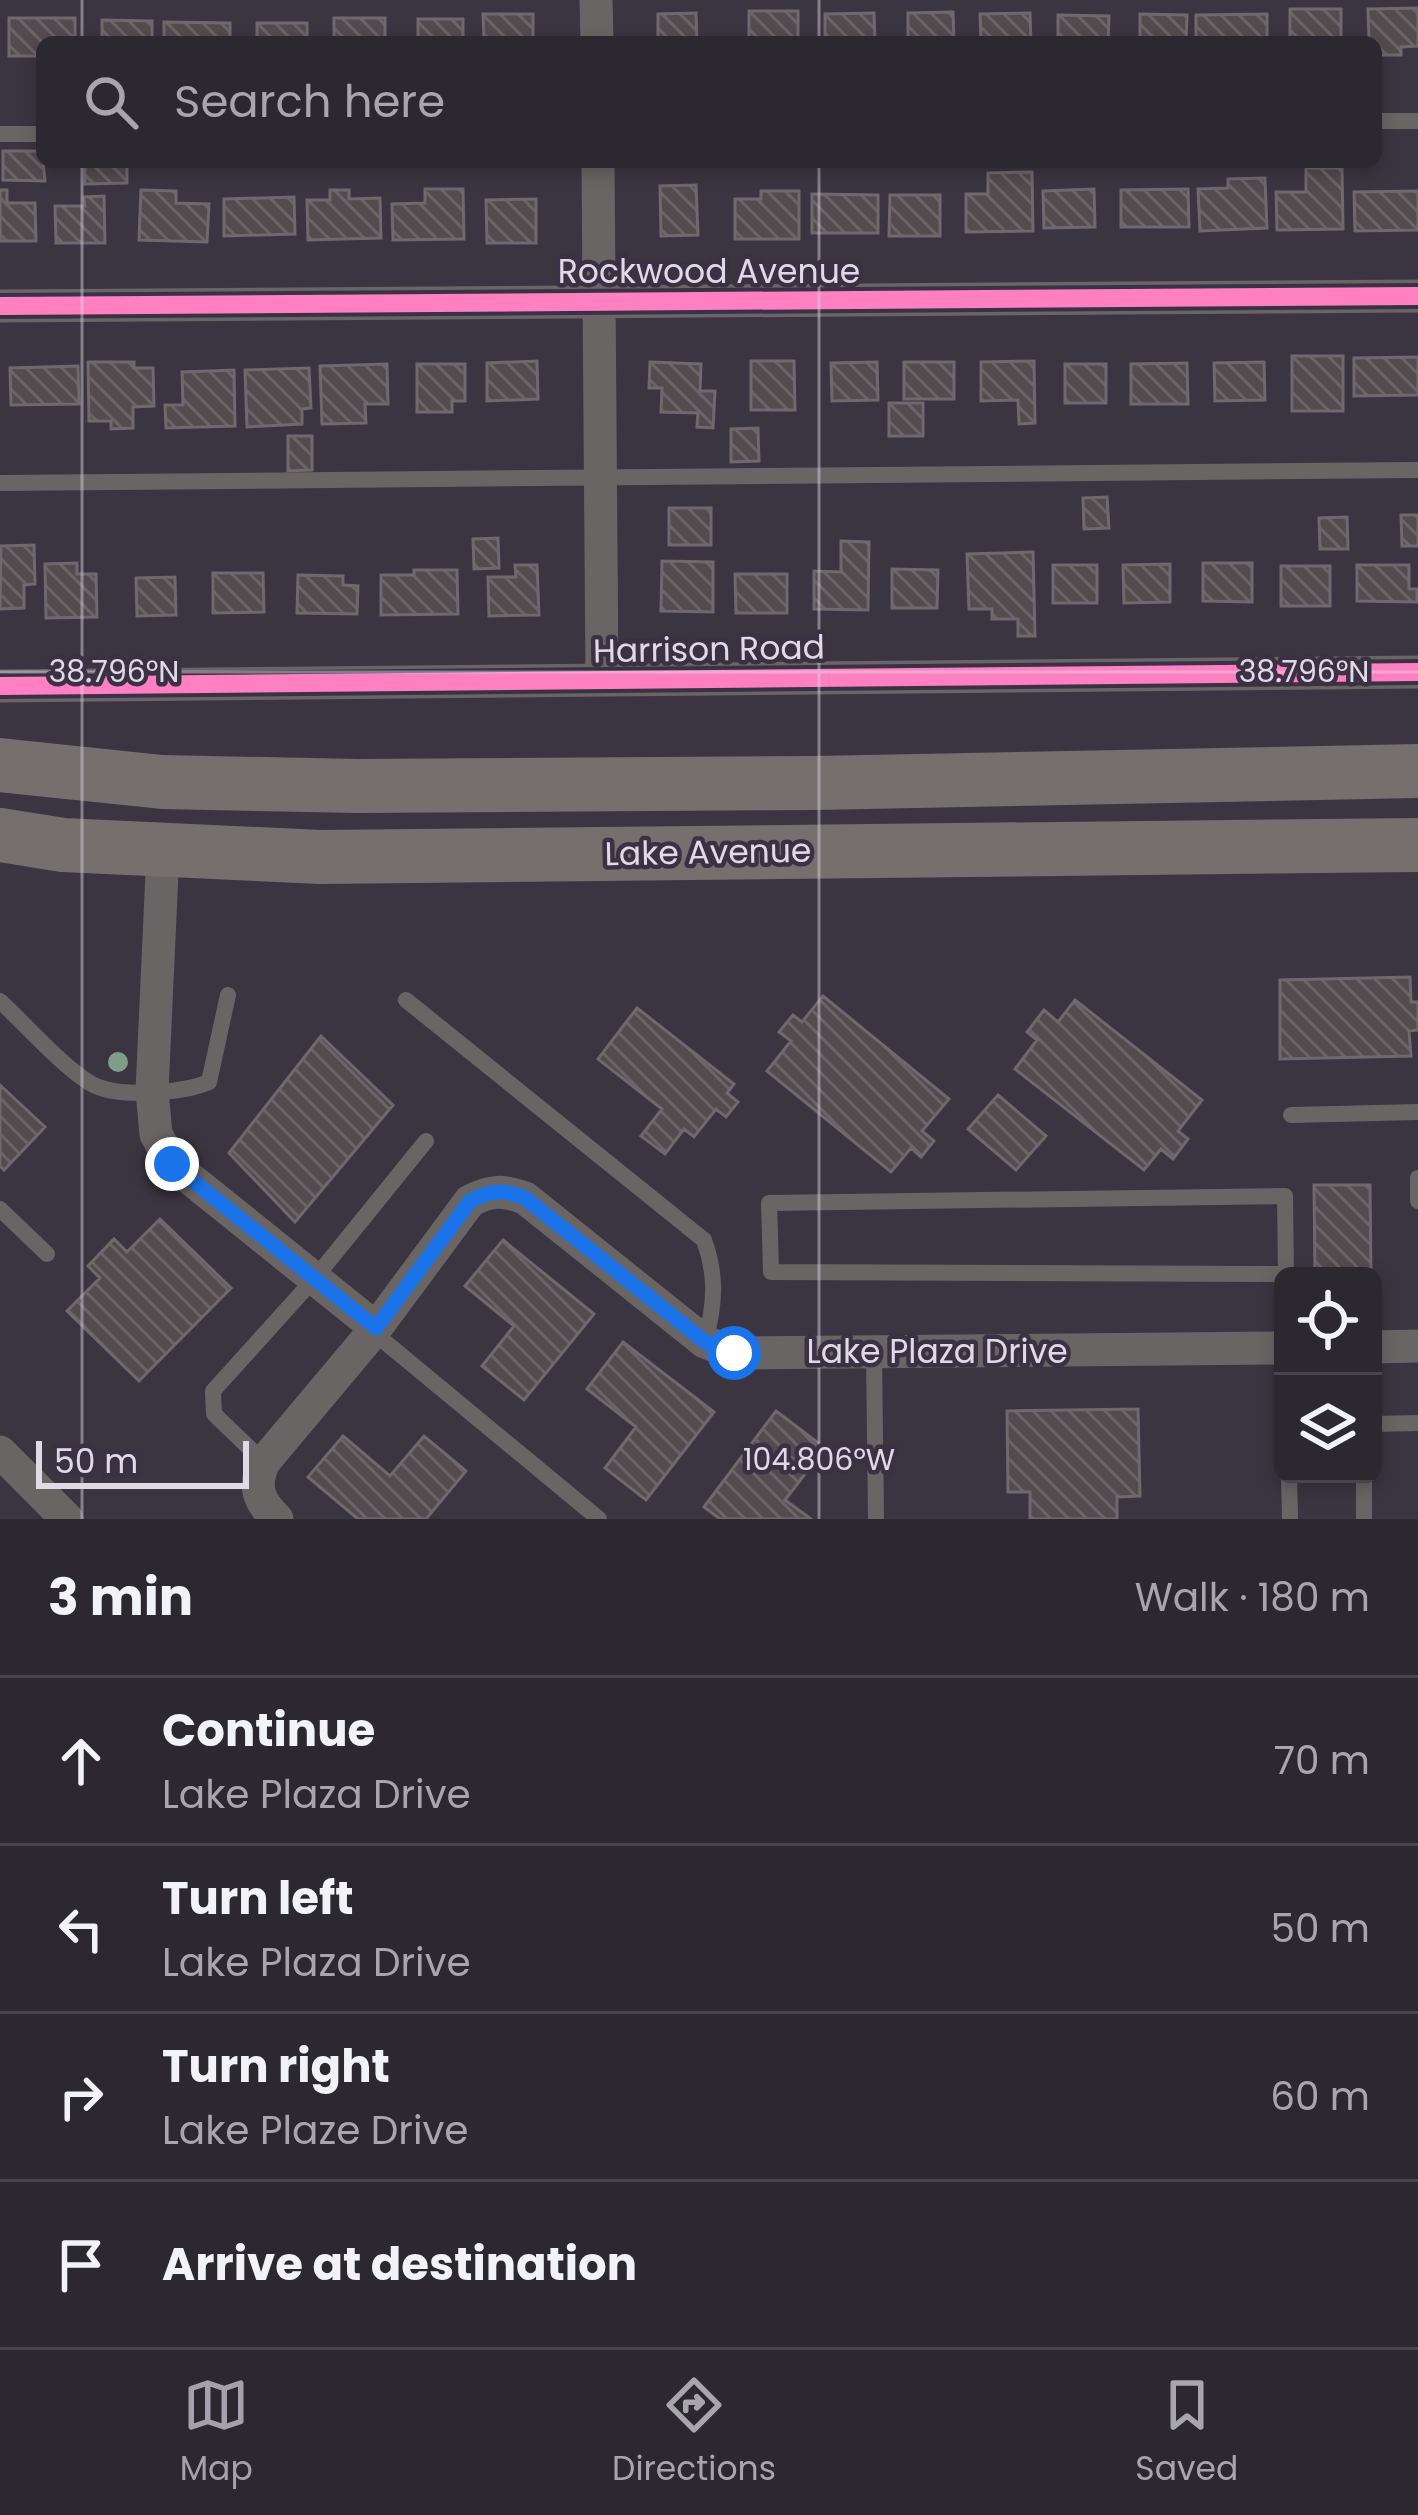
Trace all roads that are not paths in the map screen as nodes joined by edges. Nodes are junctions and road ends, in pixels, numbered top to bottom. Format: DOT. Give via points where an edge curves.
graph roads {
  1 [pos="596,0"];
  2 [pos="596,36"];
  3 [pos="1418,121"];
  4 [pos="1382,122"];
  5 [pos="0,134"];
  6 [pos="36,134"];
  7 [pos="598,168"];
  8 [pos="1418,296"];
  9 [pos="599,302"];
  10 [pos="0,306"];
  11 [pos="1418,470"];
  12 [pos="600,478"];
  13 [pos="0,483"];
  14 [pos="1418,672"];
  15 [pos="602,680"];
  16 [pos="0,686"];
  17 [pos="0,765"];
  18 [pos="1418,771"];
  19 [pos="0,835"];
  20 [pos="1418,845"];
  21 [pos="163,851"];
  22 [pos="228,995"];
  23 [pos="0,1000"];
  24 [pos="406,1000"];
  25 [pos="152,1091"];
  26 [pos="1418,1112"];
  27 [pos="1291,1115"];
  28 [pos="425,1141"];
  29 [pos="1418,1178"];
  30 [pos="1418,1201"];
  31 [pos="0,1209"];
  32 [pos="47,1254"];
  33 [pos="1286,1275"];
  34 [pos="315,1278"];
  35 [pos="375,1330"];
  36 [pos="705,1342"];
  37 [pos="1418,1346"];
  38 [pos="1382,1347"];
  39 [pos="1274,1348"];
  40 [pos="874,1353"];
  41 [pos="1418,1423"];
  42 [pos="1382,1424"];
  43 [pos="0,1452"];
  44 [pos="264,1462"];
  45 [pos="1289,1483"];
  46 [pos="1364,1483"];
  47 [pos="68,1519"];
  48 [pos="277,1519"];
  49 [pos="599,1519"];
  50 [pos="876,1519"];
  51 [pos="1290,1519"];
  52 [pos="1364,1519"];
  1 -- 2 [label="street"];
  3 -- 4 [label="lane"];
  5 -- 6 [label="lane"];
  7 -- 9 [label="street"];
  8 -- 9 [label="street, Rockwood Avenue"];
  9 -- 10 [label="street, Rockwood Avenue"];
  9 -- 12 [label="street"];
  11 -- 12 [label="lane"];
  12 -- 13 [label="lane"];
  12 -- 15 [label="street"];
  14 -- 15 [label="street, Harrison Road"];
  15 -- 16 [label="street, Harrison Road"];
  17 -- 18 [label="main road, Lake Avenue" via="163,782 358,786"];
  19 -- 21 [label="main road, Lake Avenue"];
  20 -- 21 [label="main road, Lake Avenue" via="320,857"];
  21 -- 25 [label="street"];
  22 -- 25 [label="lane" via="209,1082"];
  23 -- 25 [label="lane" via="89,1083"];
  24 -- 36 [label="lane" via="704,1240 714,1273"];
  25 -- 34 [label="street" via="156,1134 172,1164"];
  26 -- 27 [label="lane"];
  28 -- 34 [label="lane"];
  29 -- 30 [label="lane"];
  31 -- 32 [label="lane"];
  33 -- 33 [label="lane" via="771,1272 769,1203 1286,1196"];
  34 -- 35 [label="street"];
  34 -- 44 [label="lane" via="213,1391 214,1414"];
  35 -- 36 [label="street, Lake Plaza Drive" via="470,1201 507,1191"];
  35 -- 44 [label="street, Lake Plaza Drive"];
  35 -- 49 [label="lane"];
  36 -- 40 [label="street, Lake Plaza Drive" via="734,1353"];
  37 -- 38 [label="street"];
  39 -- 40 [label="street, Lake Plaza Drive"];
  40 -- 50 [label="lane"];
  41 -- 42 [label="lane"];
  43 -- 47 [label="street"];
  44 -- 48 [label="street" via="257,1493"];
  45 -- 51 [label="lane"];
  46 -- 52 [label="lane"];
}
